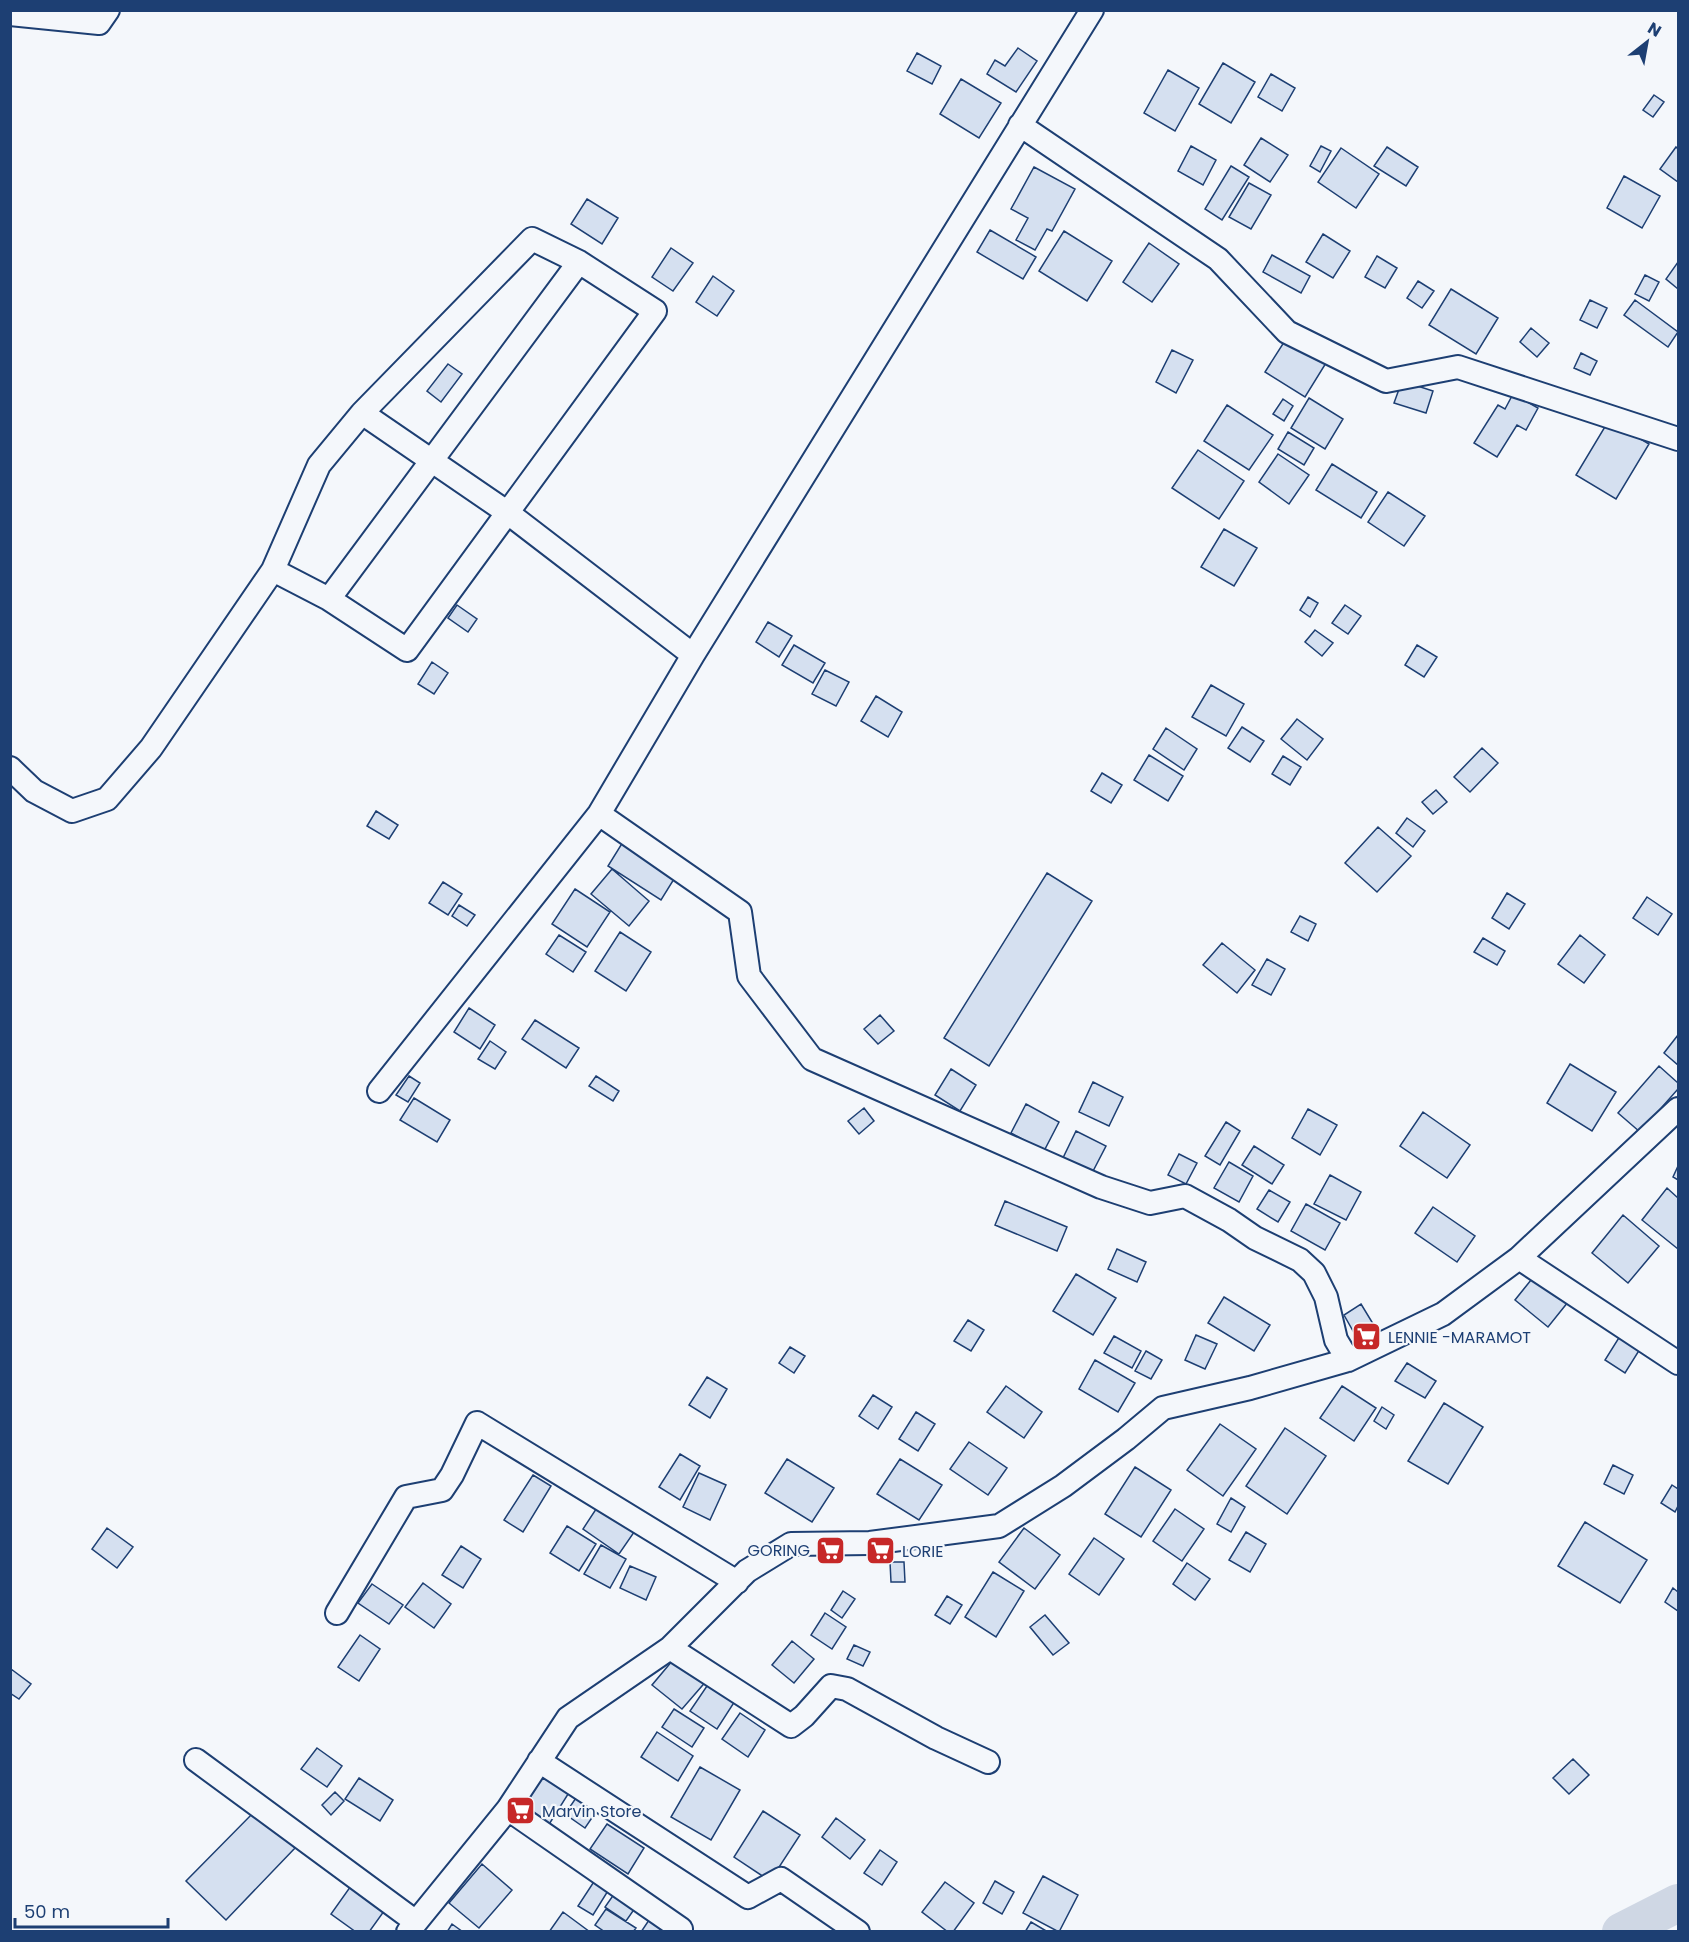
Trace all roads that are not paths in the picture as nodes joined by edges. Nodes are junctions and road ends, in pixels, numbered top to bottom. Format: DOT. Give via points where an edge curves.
graph roads {
  1 [pos="108,10"];
  2 [pos="1092,10"];
  3 [pos="10,14"];
  4 [pos="1020,125"];
  5 [pos="579,262"];
  6 [pos="362,413"];
  7 [pos="1678,439"];
  8 [pos="432,460"];
  9 [pos="508,513"];
  10 [pos="273,570"];
  11 [pos="330,599"];
  12 [pos="693,655"];
  13 [pos="10,768"];
  14 [pos="599,814"];
  15 [pos="379,1091"];
  16 [pos="1678,1109"];
  17 [pos="1519,1258"];
  18 [pos="1348,1360"];
  19 [pos="1678,1363"];
  20 [pos="737,1582"];
  21 [pos="337,1613"];
  22 [pos="670,1648"];
  23 [pos="196,1760"];
  24 [pos="539,1761"];
  25 [pos="988,1762"];
  26 [pos="508,1809"];
  27 [pos="412,1927"];
  28 [pos="680,1932"];
  29 [pos="858,1932"];
  1 -- 3 [label="street" via="99,23"];
  2 -- 4 [label="street"];
  4 -- 7 [label="street" via="1218,259 1287,332 1386,381 1458,367"];
  4 -- 12 [label="street"];
  5 -- 6 [label="street" via="532,239"];
  5 -- 8 [label="street"];
  5 -- 9 [label="street" via="655,311"];
  6 -- 8 [label="street"];
  6 -- 10 [label="street" via="318,465"];
  8 -- 9 [label="street"];
  8 -- 11 [label="street"];
  9 -- 11 [label="street" via="406,650"];
  9 -- 12 [label="street"];
  10 -- 11 [label="street"];
  10 -- 13 [label="street" via="151,748 107,799 72,811 34,791"];
  12 -- 14 [label="street"];
  14 -- 15 [label="street"];
  14 -- 18 [label="street" via="740,912 749,976 812,1059 1101,1187 1150,1203 1185,1196 1229,1220 1300,1260 1314,1273 1326,1297 1336,1340"];
  16 -- 17 [label="street"];
  17 -- 18 [label="street" via="1443,1314"];
  17 -- 19 [label="street"];
  18 -- 20 [label="street" via="1163,1408 1063,1486 999,1526 870,1543 791,1544 747,1571"];
  20 -- 21 [label="street" via="477,1423 442,1490 406,1497"];
  20 -- 22 [label="street"];
  22 -- 24 [label="street" via="568,1719"];
  22 -- 25 [label="street" via="792,1726 831,1686 847,1689"];
  23 -- 27 [label="street"];
  24 -- 26 [label="street"];
  24 -- 29 [label="street" via="748,1897 781,1879"];
  26 -- 27 [label="street"];
  26 -- 28 [label="street" via="681,1929"];
}
